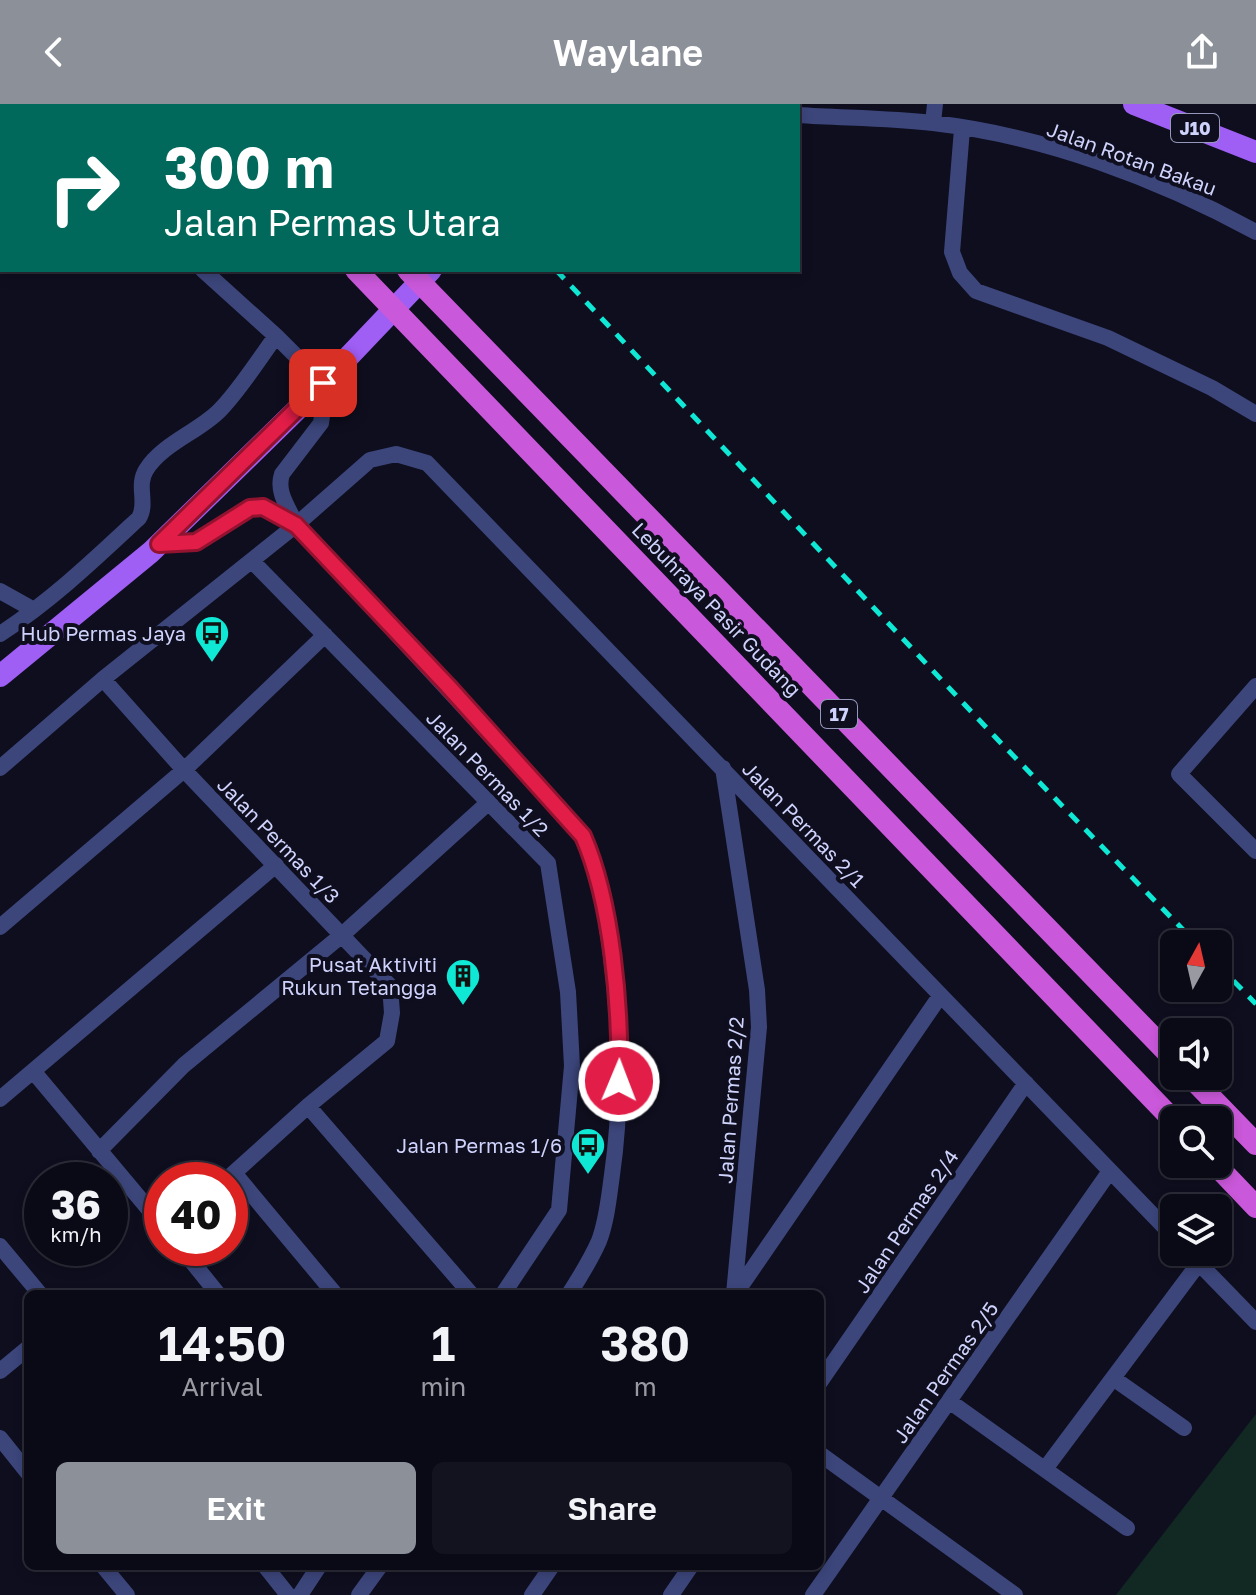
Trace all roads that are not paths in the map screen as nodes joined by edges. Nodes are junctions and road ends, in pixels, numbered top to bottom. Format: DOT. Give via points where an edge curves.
graph roads {
  1 [pos="935,104"];
  2 [pos="1134,104"];
  3 [pos="800,115"];
  4 [pos="933,123"];
  5 [pos="962,129"];
  6 [pos="1256,152"];
  7 [pos="1256,232"];
  8 [pos="205,272"];
  9 [pos="358,272"];
  10 [pos="410,272"];
  11 [pos="429,272"];
  12 [pos="276,336"];
  13 [pos="319,388"];
  14 [pos="1256,414"];
  15 [pos="296,525"];
  16 [pos="159,544"];
  17 [pos="252,561"];
  18 [pos="0,591"];
  19 [pos="34,610"];
  20 [pos="1,632"];
  21 [pos="325,635"];
  22 [pos="0,676"];
  23 [pos="103,679"];
  24 [pos="1256,686"];
  25 [pos="0,768"];
  26 [pos="723,768"];
  27 [pos="184,770"];
  28 [pos="489,802"];
  29 [pos="1256,851"];
  30 [pos="276,865"];
  31 [pos="0,927"];
  32 [pos="342,935"];
  33 [pos="940,996"];
  34 [pos="1160,1045"];
  35 [pos="33,1071"];
  36 [pos="1026,1083"];
  37 [pos="1204,1090"];
  38 [pos="0,1099"];
  39 [pos="308,1106"];
  40 [pos="1160,1106"];
  41 [pos="1256,1144"];
  42 [pos="99,1151"];
  43 [pos="246,1162"];
  44 [pos="1110,1171"];
  45 [pos="1228,1178"];
  46 [pos="248,1196"];
  47 [pos="144,1204"];
  48 [pos="1256,1207"];
  49 [pos="1160,1223"];
  50 [pos="0,1246"];
  51 [pos="195,1266"];
  52 [pos="1188,1266"];
  53 [pos="1201,1266"];
  54 [pos="37,1290"];
  55 [pos="215,1290"];
  56 [pos="331,1290"];
  57 [pos="468,1290"];
  58 [pos="506,1290"];
  59 [pos="571,1290"];
  60 [pos="735,1290"];
  61 [pos="738,1290"];
  62 [pos="1256,1322"];
  63 [pos="24,1351"];
  64 [pos="0,1371"];
  65 [pos="824,1376"];
  66 [pos="1113,1378"];
  67 [pos="949,1401"];
  68 [pos="1184,1428"];
  69 [pos="0,1438"];
  70 [pos="824,1457"];
  71 [pos="24,1468"];
  72 [pos="1045,1469"];
  73 [pos="881,1499"];
  74 [pos="1127,1528"];
  75 [pos="106,1570"];
  76 [pos="268,1570"];
  77 [pos="316,1570"];
  78 [pos="377,1570"];
  79 [pos="549,1570"];
  80 [pos="688,1570"];
  81 [pos="127,1595"];
  82 [pos="288,1595"];
  83 [pos="300,1595"];
  84 [pos="359,1595"];
  85 [pos="532,1595"];
  86 [pos="671,1595"];
  87 [pos="814,1595"];
  88 [pos="1015,1595"];
  1 -- 4 [label="street"];
  2 -- 6 [label="main road, J10"];
  3 -- 4 [label="street, Jalan Rotan Bakau"];
  4 -- 5 [label="street, Jalan Rotan Bakau"];
  5 -- 7 [label="street, Jalan Rotan Bakau" via="1052,146 1205,204"];
  5 -- 14 [label="street" via="952,252 960,273 976,291 1108,338"];
  8 -- 12 [label="street"];
  9 -- 40 [label="highway, Lebuhraya Pasir Gudang / 17"];
  10 -- 34 [label="highway, Lebuhraya Pasir Gudang / 17"];
  11 -- 13 [label="main road"];
  12 -- 13 [label="street"];
  12 -- 19 [label="street" via="218,412 147,469 139,518"];
  13 -- 15 [label="street" via="321,423 279,483"];
  13 -- 16 [label="main road"];
  15 -- 16 [label="street" via="263,507 250,508 196,542"];
  15 -- 17 [label="street"];
  15 -- 26 [label="street, Jalan Permas 2/1" via="370,460 396,454 427,463"];
  15 -- 59 [label="street" via="583,836 596,865 617,1004 617,1144 599,1239"];
  16 -- 22 [label="main road"];
  17 -- 21 [label="street, Jalan Permas 1/2"];
  17 -- 23 [label="street"];
  18 -- 19 [label="street"];
  19 -- 20 [label="street"];
  21 -- 27 [label="street"];
  21 -- 28 [label="street, Jalan Permas 1/2"];
  23 -- 25 [label="street"];
  23 -- 27 [label="street, Jalan Permas 1/3"];
  24 -- 29 [label="street" via="1179,774"];
  26 -- 33 [label="street, Jalan Permas 2/1"];
  26 -- 60 [label="street, Jalan Permas 2/2" via="759,1027"];
  27 -- 30 [label="street, Jalan Permas 1/3"];
  27 -- 31 [label="street"];
  28 -- 32 [label="street"];
  28 -- 58 [label="street, Jalan Permas 1/2" via="548,863 568,992 572,1066 559,1210"];
  30 -- 32 [label="street, Jalan Permas 1/3"];
  30 -- 35 [label="street"];
  32 -- 39 [label="street, Jalan Permas 1/3" via="390,986 387,1041"];
  32 -- 42 [label="street" via="184,1065"];
  33 -- 36 [label="street, Jalan Permas 2/1"];
  33 -- 61 [label="street"];
  35 -- 38 [label="street"];
  35 -- 42 [label="street"];
  36 -- 44 [label="street, Jalan Permas 2/1"];
  36 -- 65 [label="street, Jalan Permas 2/4"];
  37 -- 41 [label="highway"];
  39 -- 43 [label="street"];
  39 -- 57 [label="street"];
  42 -- 47 [label="street"];
  44 -- 49 [label="street, Jalan Permas 2/1"];
  44 -- 67 [label="street, Jalan Permas 2/5"];
  45 -- 48 [label="highway"];
  46 -- 56 [label="street"];
  50 -- 54 [label="street"];
  51 -- 55 [label="street"];
  52 -- 66 [label="street"];
  53 -- 62 [label="street"];
  63 -- 64 [label="street"];
  66 -- 68 [label="street"];
  66 -- 72 [label="street"];
  67 -- 72 [label="street"];
  67 -- 73 [label="street, Jalan Permas 2/5"];
  69 -- 71 [label="street"];
  70 -- 73 [label="street"];
  72 -- 74 [label="street"];
  73 -- 87 [label="street, Jalan Permas 2/5"];
  73 -- 88 [label="street"];
  75 -- 81 [label="street"];
  76 -- 82 [label="street"];
  77 -- 83 [label="street"];
  78 -- 84 [label="street"];
  79 -- 85 [label="street"];
  80 -- 86 [label="street"];
}
